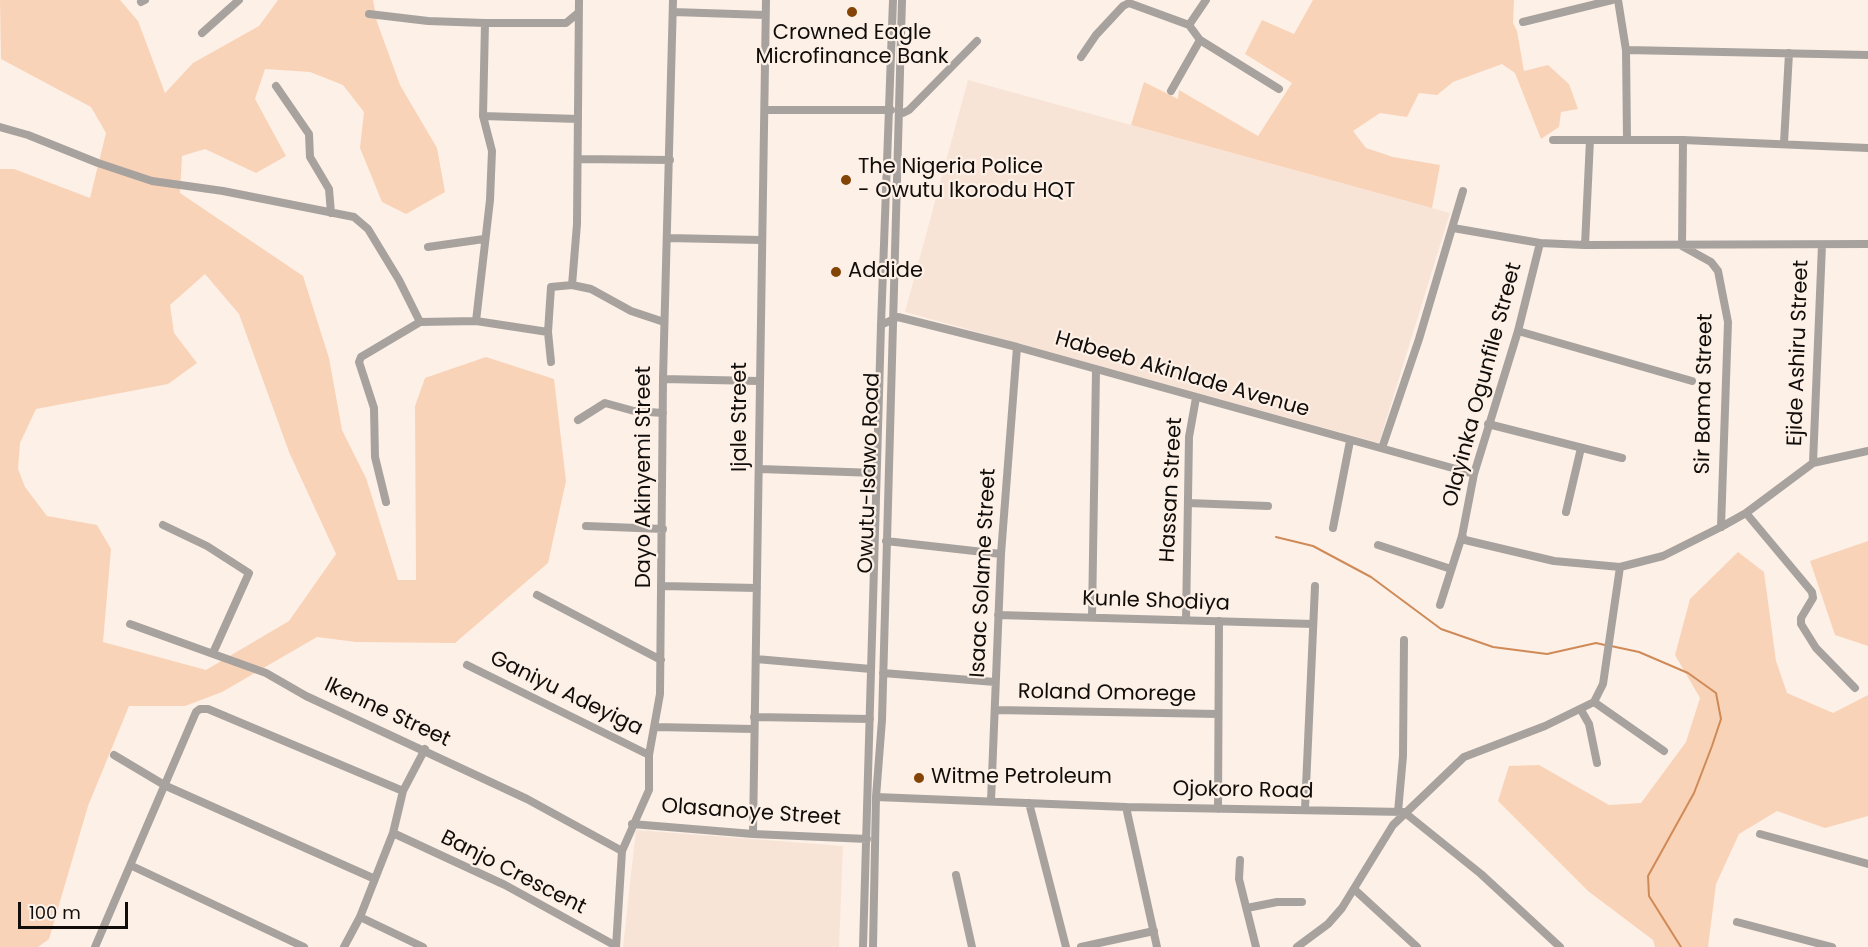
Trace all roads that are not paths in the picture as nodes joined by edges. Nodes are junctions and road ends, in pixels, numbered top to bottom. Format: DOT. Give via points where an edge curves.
graph roads {
  1 [pos="239,0"];
  2 [pos="579,0"];
  3 [pos="673,0"];
  4 [pos="766,0"];
  5 [pos="893,0"];
  6 [pos="902,0"];
  7 [pos="1206,0"];
  8 [pos="1612,0"];
  9 [pos="1618,0"];
  10 [pos="673,12"];
  11 [pos="578,13"];
  12 [pos="369,14"];
  13 [pos="765,15"];
  14 [pos="1523,22"];
  15 [pos="485,23"];
  16 [pos="1189,25"];
  17 [pos="202,33"];
  18 [pos="1200,40"];
  19 [pos="977,41"];
  20 [pos="1626,50"];
  21 [pos="1789,53"];
  22 [pos="1868,55"];
  23 [pos="1081,57"];
  24 [pos="276,86"];
  25 [pos="1279,89"];
  26 [pos="1171,91"];
  27 [pos="765,110"];
  28 [pos="891,110"];
  29 [pos="900,112"];
  30 [pos="483,116"];
  31 [pos="578,118"];
  32 [pos="0,127"];
  33 [pos="1627,139"];
  34 [pos="1553,140"];
  35 [pos="1590,140"];
  36 [pos="1683,140"];
  37 [pos="1784,143"];
  38 [pos="1868,148"];
  39 [pos="579,159"];
  40 [pos="670,160"];
  41 [pos="1463,191"];
  42 [pos="331,213"];
  43 [pos="1453,228"];
  44 [pos="668,238"];
  45 [pos="484,239"];
  46 [pos="761,240"];
  47 [pos="1540,243"];
  48 [pos="1868,244"];
  49 [pos="1585,245"];
  50 [pos="1822,245"];
  51 [pos="1683,246"];
  52 [pos="428,247"];
  53 [pos="572,285"];
  54 [pos="893,320"];
  55 [pos="476,321"];
  56 [pos="420,322"];
  57 [pos="664,322"];
  58 [pos="880,325"];
  59 [pos="1518,331"];
  60 [pos="548,332"];
  61 [pos="1017,347"];
  62 [pos="551,362"];
  63 [pos="1096,371"];
  64 [pos="663,379"];
  65 [pos="759,381"];
  66 [pos="1692,381"];
  67 [pos="1196,398"];
  68 [pos="663,413"];
  69 [pos="578,420"];
  70 [pos="1488,424"];
  71 [pos="1350,441"];
  72 [pos="1382,448"];
  73 [pos="1581,448"];
  74 [pos="1868,451"];
  75 [pos="1622,458"];
  76 [pos="1813,463"];
  77 [pos="760,469"];
  78 [pos="876,473"];
  79 [pos="1474,474"];
  80 [pos="386,502"];
  81 [pos="1188,503"];
  82 [pos="1268,506"];
  83 [pos="1566,512"];
  84 [pos="1746,513"];
  85 [pos="162,525"];
  86 [pos="586,526"];
  87 [pos="1721,527"];
  88 [pos="1333,528"];
  89 [pos="663,529"];
  90 [pos="1462,536"];
  91 [pos="886,541"];
  92 [pos="1378,545"];
  93 [pos="1001,554"];
  94 [pos="1620,567"];
  95 [pos="1451,569"];
  96 [pos="662,586"];
  97 [pos="1315,586"];
  98 [pos="757,588"];
  99 [pos="537,595"];
  100 [pos="1440,605"];
  101 [pos="998,615"];
  102 [pos="1092,617"];
  103 [pos="1186,620"];
  104 [pos="1220,621"];
  105 [pos="130,624"];
  106 [pos="1313,624"];
  107 [pos="1404,640"];
  108 [pos="213,653"];
  109 [pos="756,659"];
  110 [pos="661,660"];
  111 [pos="467,665"];
  112 [pos="871,669"];
  113 [pos="883,673"];
  114 [pos="995,682"];
  115 [pos="1855,688"];
  116 [pos="1594,702"];
  117 [pos="995,710"];
  118 [pos="1581,710"];
  119 [pos="1218,714"];
  120 [pos="754,717"];
  121 [pos="870,718"];
  122 [pos="655,727"];
  123 [pos="754,729"];
  124 [pos="425,749"];
  125 [pos="1664,751"];
  126 [pos="114,755"];
  127 [pos="649,755"];
  128 [pos="1597,763"];
  129 [pos="166,786"];
  130 [pos="403,791"];
  131 [pos="876,797"];
  132 [pos="991,801"];
  133 [pos="1029,803"];
  134 [pos="1126,807"];
  135 [pos="1218,809"];
  136 [pos="1305,809"];
  137 [pos="1401,812"];
  138 [pos="632,824"];
  139 [pos="393,833"];
  140 [pos="753,834"];
  141 [pos="1760,834"];
  142 [pos="867,838"];
  143 [pos="622,851"];
  144 [pos="1240,860"];
  145 [pos="1868,864"];
  146 [pos="132,866"];
  147 [pos="956,874"];
  148 [pos="375,879"];
  149 [pos="1355,890"];
  150 [pos="1302,902"];
  151 [pos="1247,908"];
  152 [pos="360,916"];
  153 [pos="1737,922"];
  154 [pos="1154,931"];
  155 [pos="95,947"];
  156 [pos="304,947"];
  157 [pos="344,947"];
  158 [pos="423,947"];
  159 [pos="616,947"];
  160 [pos="863,947"];
  161 [pos="873,947"];
  162 [pos="972,947"];
  163 [pos="1065,947"];
  164 [pos="1081,947"];
  165 [pos="1157,947"];
  166 [pos="1256,947"];
  167 [pos="1297,947"];
  168 [pos="1417,947"];
  169 [pos="1560,947"];
  170 [pos="1832,947"];
  1 -- 17 [label="street"];
  2 -- 11 [label="street"];
  3 -- 10 [label="street, Dayo Akinyemi Street"];
  4 -- 13 [label="street, Ijale Street"];
  5 -- 28 [label="street, Owutu-Isawo Road"];
  6 -- 29 [label="street, Owutu-Isawo Road"];
  7 -- 16 [label="street"];
  8 -- 14 [label="street"];
  9 -- 20 [label="street"];
  10 -- 13 [label="street"];
  10 -- 40 [label="street, Dayo Akinyemi Street"];
  11 -- 15 [label="street" via="566,23"];
  11 -- 31 [label="street"];
  12 -- 15 [label="street"];
  13 -- 27 [label="street, Ijale Street"];
  15 -- 30 [label="street"];
  16 -- 18 [label="street"];
  16 -- 23 [label="street" via="1125,4"];
  18 -- 25 [label="street"];
  18 -- 26 [label="street"];
  19 -- 29 [label="street" via="909,110"];
  20 -- 21 [label="street"];
  20 -- 33 [label="street"];
  21 -- 22 [label="street"];
  21 -- 37 [label="street"];
  24 -- 42 [label="street" via="309,134 310,157 329,189"];
  27 -- 28 [label="street"];
  27 -- 46 [label="street, Ijale Street"];
  28 -- 58 [label="street, Owutu-Isawo Road"];
  29 -- 54 [label="street, Owutu-Isawo Road"];
  30 -- 31 [label="street"];
  30 -- 45 [label="street" via="492,151"];
  31 -- 39 [label="street"];
  32 -- 42 [label="street" via="152,181"];
  33 -- 35 [label="street"];
  33 -- 36 [label="street"];
  34 -- 35 [label="street"];
  35 -- 49 [label="street"];
  36 -- 37 [label="street"];
  36 -- 51 [label="street"];
  37 -- 38 [label="street"];
  39 -- 40 [label="street"];
  39 -- 53 [label="street"];
  40 -- 44 [label="street, Dayo Akinyemi Street"];
  41 -- 43 [label="street"];
  42 -- 56 [label="street" via="354,217 368,229"];
  43 -- 47 [label="street"];
  43 -- 72 [label="street"];
  44 -- 46 [label="street"];
  44 -- 57 [label="street, Dayo Akinyemi Street"];
  45 -- 52 [label="street"];
  45 -- 55 [label="street"];
  46 -- 65 [label="street, Ijale Street"];
  47 -- 49 [label="street"];
  47 -- 59 [label="street, Olayinka Ogunfile Street"];
  48 -- 50 [label="street"];
  49 -- 51 [label="street"];
  50 -- 51 [label="street"];
  50 -- 76 [label="street, Ejide Ashiru Street"];
  51 -- 87 [label="street, Sir Bama Street" via="1711,262 1718,271 1725,299 1728,322"];
  53 -- 57 [label="street" via="591,289 631,311"];
  53 -- 60 [label="street" via="551,287"];
  54 -- 58 [label="street, Habeeb Akinlade Avenue"];
  54 -- 61 [label="street, Habeeb Akinlade Avenue" via="898,317"];
  54 -- 91 [label="street, Owutu-Isawo Road"];
  55 -- 56 [label="street"];
  55 -- 60 [label="street"];
  56 -- 80 [label="street" via="361,357 359,363 374,408 375,457"];
  57 -- 64 [label="street, Dayo Akinyemi Street"];
  58 -- 78 [label="street, Owutu-Isawo Road"];
  59 -- 66 [label="street"];
  59 -- 70 [label="street, Olayinka Ogunfile Street"];
  60 -- 62 [label="street"];
  61 -- 63 [label="street, Habeeb Akinlade Avenue"];
  61 -- 93 [label="street, Isaac Solame Street"];
  63 -- 67 [label="street, Habeeb Akinlade Avenue"];
  63 -- 102 [label="street"];
  64 -- 65 [label="street"];
  64 -- 68 [label="street, Dayo Akinyemi Street"];
  65 -- 77 [label="street, Ijale Street"];
  67 -- 71 [label="street, Habeeb Akinlade Avenue"];
  67 -- 81 [label="street, Hassan Street" via="1189,437"];
  68 -- 69 [label="street" via="605,403"];
  68 -- 89 [label="street, Dayo Akinyemi Street"];
  70 -- 73 [label="street"];
  70 -- 79 [label="street, Olayinka Ogunfile Street"];
  71 -- 72 [label="street, Habeeb Akinlade Avenue"];
  71 -- 88 [label="street"];
  72 -- 79 [label="street, Habeeb Akinlade Avenue"];
  73 -- 75 [label="street"];
  73 -- 83 [label="street"];
  74 -- 76 [label="street"];
  76 -- 84 [label="street"];
  77 -- 78 [label="street"];
  77 -- 98 [label="street, Ijale Street"];
  78 -- 112 [label="street, Owutu-Isawo Road"];
  79 -- 90 [label="street, Olayinka Ogunfile Street"];
  81 -- 82 [label="street"];
  81 -- 103 [label="street, Hassan Street"];
  84 -- 87 [label="street"];
  84 -- 115 [label="street" via="1812,592 1801,624 1816,648"];
  85 -- 108 [label="street" via="207,546 249,573"];
  86 -- 89 [label="street"];
  87 -- 94 [label="street" via="1663,556"];
  89 -- 96 [label="street, Dayo Akinyemi Street"];
  90 -- 94 [label="street" via="1465,540 1554,561"];
  90 -- 95 [label="street, Olayinka Ogunfile Street"];
  91 -- 93 [label="street"];
  91 -- 113 [label="street, Owutu-Isawo Road"];
  92 -- 95 [label="street"];
  93 -- 101 [label="street, Isaac Solame Street"];
  94 -- 116 [label="street" via="1603,684"];
  95 -- 100 [label="street, Olayinka Ogunfile Street"];
  96 -- 98 [label="street"];
  96 -- 110 [label="street, Dayo Akinyemi Street"];
  97 -- 106 [label="street"];
  98 -- 109 [label="street, Ijale Street"];
  99 -- 110 [label="street"];
  101 -- 102 [label="street, Kunle Shodiya"];
  101 -- 114 [label="street, Isaac Solame Street"];
  102 -- 103 [label="street, Kunle Shodiya"];
  103 -- 104 [label="street, Kunle Shodiya"];
  104 -- 106 [label="street, Kunle Shodiya"];
  104 -- 119 [label="street"];
  105 -- 108 [label="street, Ikenne Street"];
  106 -- 136 [label="street"];
  107 -- 137 [label="street"];
  108 -- 124 [label="street, Ikenne Street" via="266,673 354,719"];
  109 -- 112 [label="street"];
  109 -- 120 [label="street, Ijale Street"];
  110 -- 122 [label="street, Dayo Akinyemi Street"];
  111 -- 127 [label="street, Ganiyu Adeyiga"];
  112 -- 121 [label="street, Owutu-Isawo Road"];
  113 -- 114 [label="street"];
  113 -- 131 [label="street, Owutu-Isawo Road"];
  114 -- 117 [label="street, Isaac Solame Street"];
  116 -- 118 [label="street"];
  116 -- 125 [label="street"];
  117 -- 119 [label="street, Roland Omorege"];
  117 -- 132 [label="street, Isaac Solame Street"];
  118 -- 128 [label="street" via="1589,724"];
  118 -- 137 [label="street" via="1464,757"];
  119 -- 135 [label="street"];
  120 -- 121 [label="street"];
  120 -- 123 [label="street, Ijale Street"];
  121 -- 142 [label="street, Owutu-Isawo Road"];
  122 -- 123 [label="street"];
  122 -- 127 [label="street, Dayo Akinyemi Street"];
  123 -- 140 [label="street, Ijale Street"];
  124 -- 130 [label="street"];
  124 -- 143 [label="street, Ikenne Street" via="527,798"];
  126 -- 129 [label="street"];
  127 -- 138 [label="street, Dayo Akinyemi Street" via="649,790"];
  129 -- 130 [label="street" via="196,712 208,709"];
  129 -- 146 [label="street"];
  129 -- 148 [label="street"];
  130 -- 139 [label="street"];
  131 -- 132 [label="street, Ojokoro Road"];
  131 -- 161 [label="street, Owutu-Isawo Road"];
  132 -- 133 [label="street, Ojokoro Road"];
  133 -- 134 [label="street, Ojokoro Road"];
  133 -- 163 [label="street"];
  134 -- 135 [label="street, Ojokoro Road"];
  134 -- 154 [label="street"];
  135 -- 136 [label="street, Ojokoro Road"];
  136 -- 137 [label="street, Ojokoro Road"];
  137 -- 149 [label="street"];
  137 -- 169 [label="street" via="1481,874"];
  138 -- 140 [label="street, Olasanoye Street"];
  138 -- 143 [label="street, Dayo Akinyemi Street"];
  139 -- 148 [label="street"];
  139 -- 159 [label="street, Banjo Crescent" via="505,885"];
  140 -- 142 [label="street, Olasanoye Street"];
  141 -- 145 [label="street"];
  142 -- 160 [label="street, Owutu-Isawo Road"];
  143 -- 159 [label="street, Dayo Akinyemi Street"];
  144 -- 151 [label="street" via="1239,879"];
  146 -- 155 [label="street"];
  146 -- 156 [label="street"];
  147 -- 162 [label="street"];
  148 -- 152 [label="street"];
  149 -- 167 [label="street" via="1328,924"];
  149 -- 168 [label="street"];
  150 -- 151 [label="street"];
  151 -- 166 [label="street"];
  152 -- 157 [label="street"];
  152 -- 158 [label="street"];
  153 -- 170 [label="street"];
  154 -- 164 [label="street"];
  154 -- 165 [label="street"];
}
